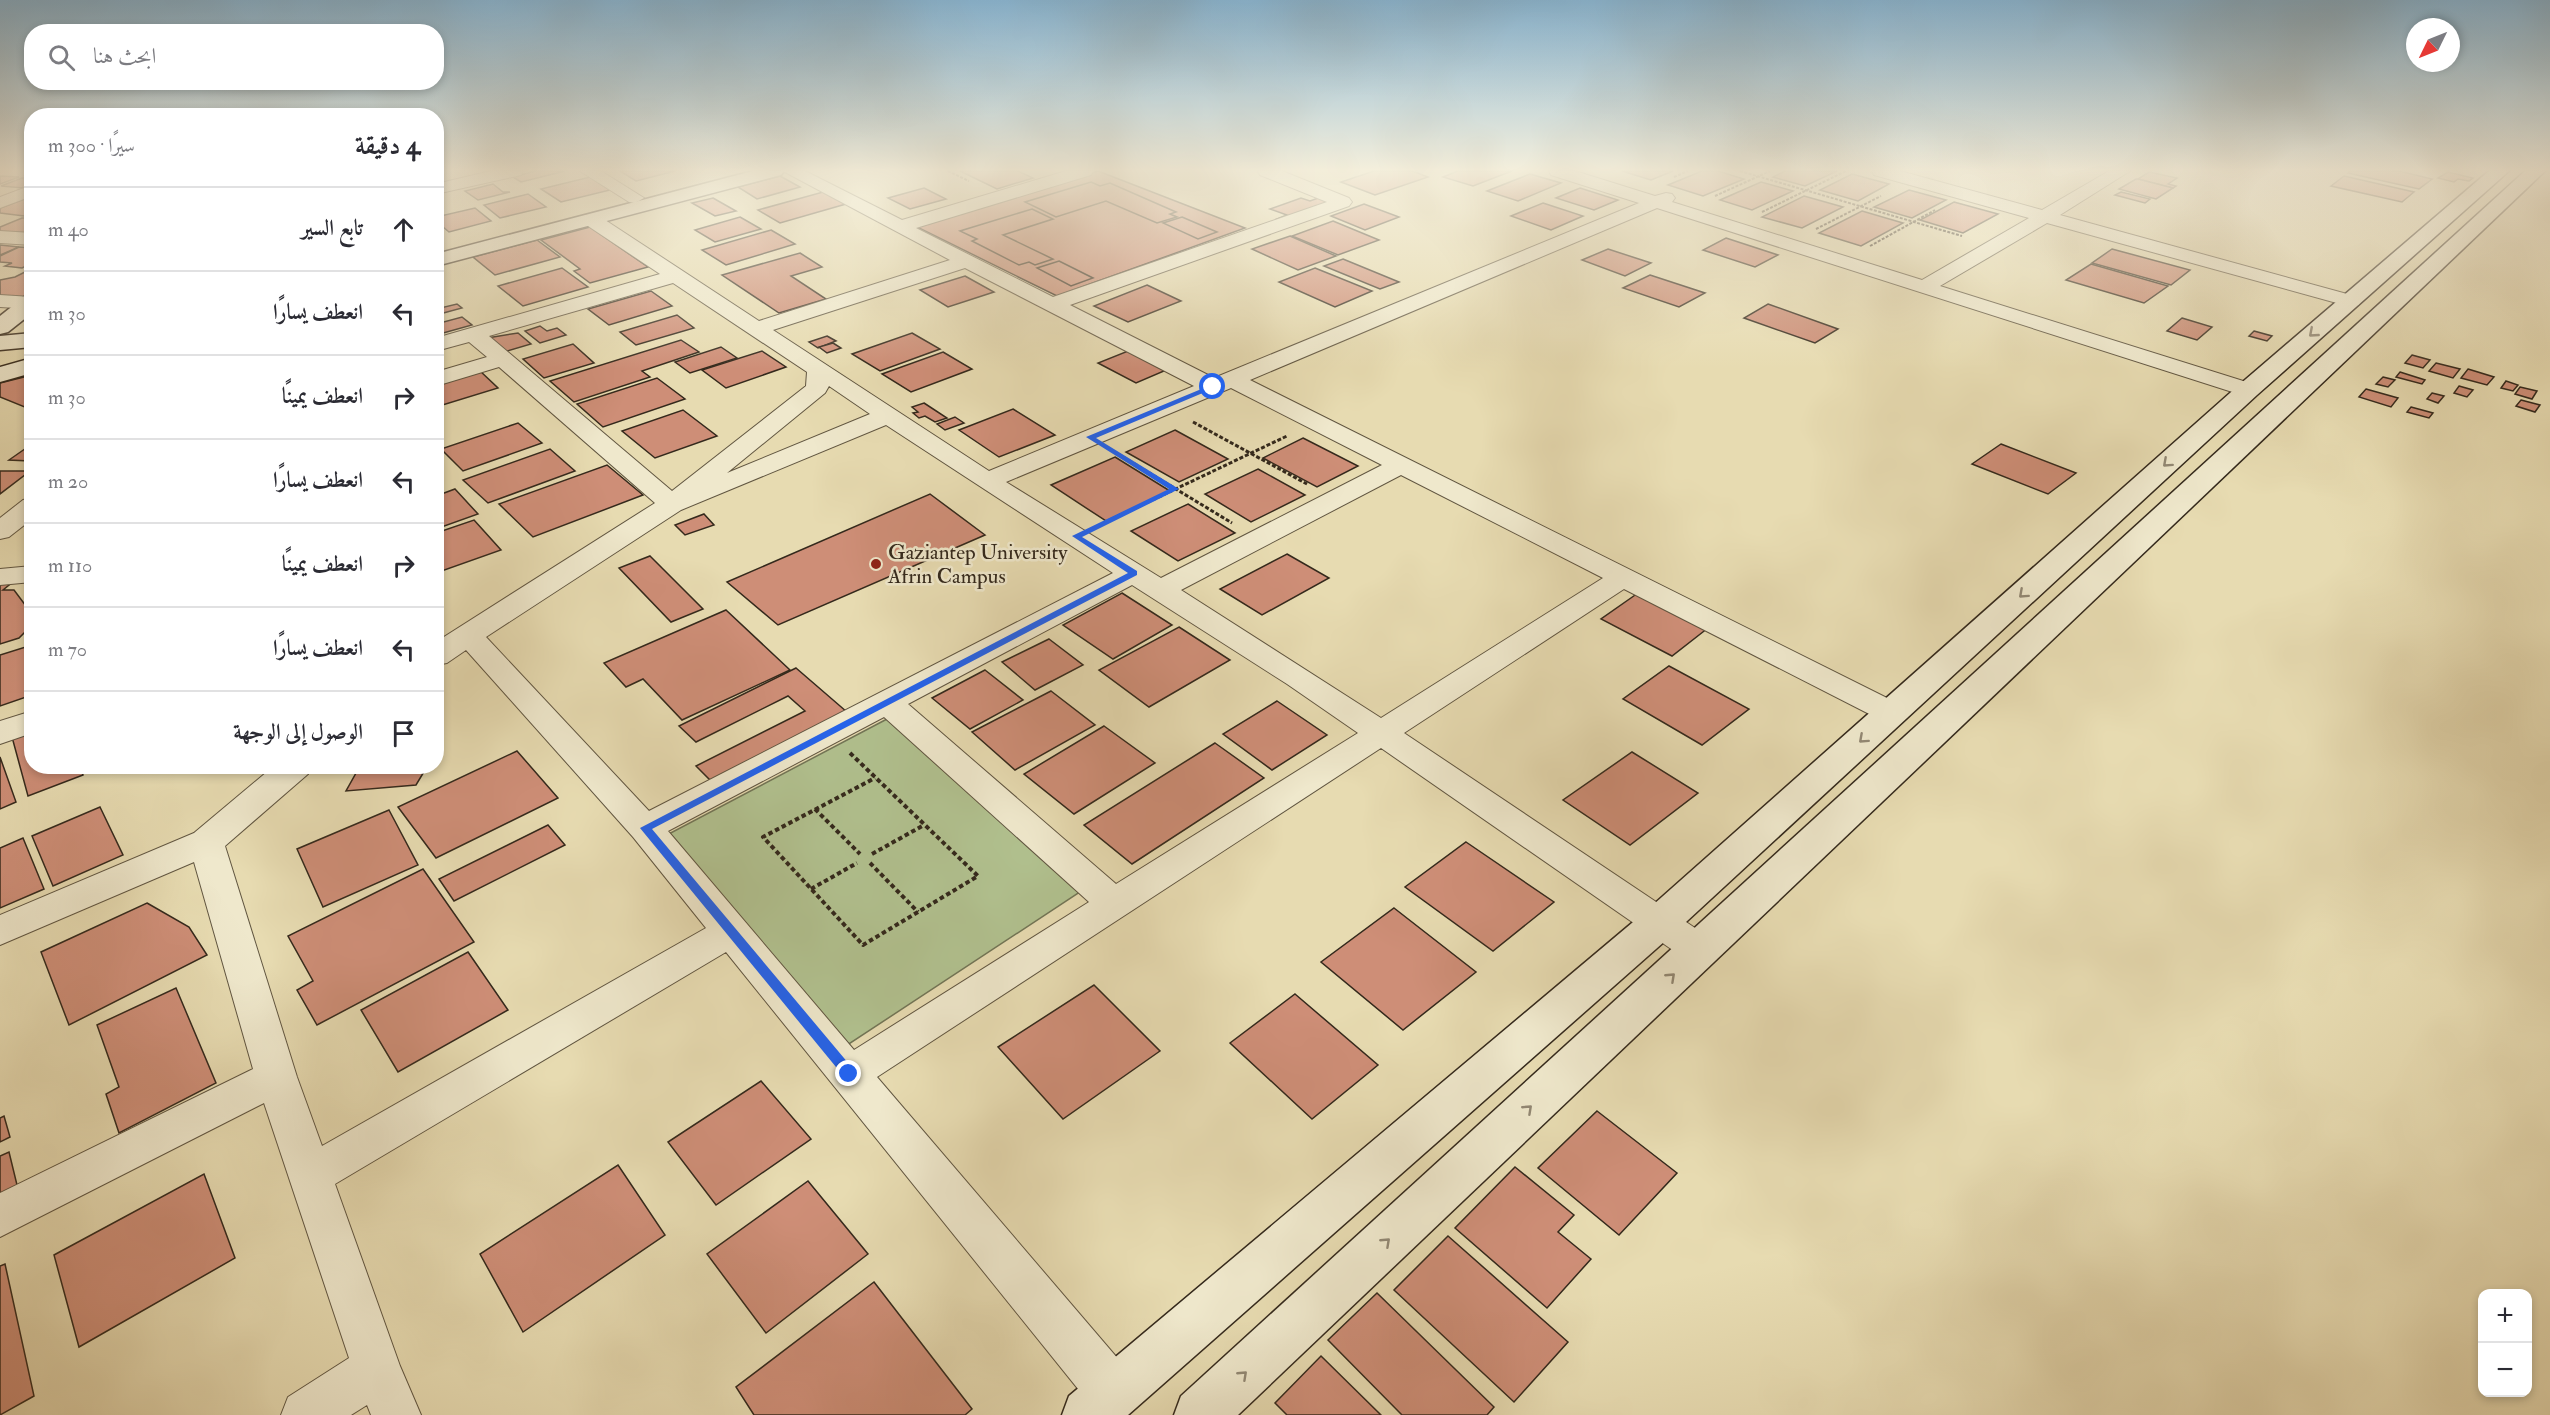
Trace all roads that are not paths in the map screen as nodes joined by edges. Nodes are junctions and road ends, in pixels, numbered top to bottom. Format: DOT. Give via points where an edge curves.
graph roads {
  1 [pos="0,237"];
  2 [pos="493,237"];
  3 [pos="507,237"];
  4 [pos="617,237"];
  5 [pos="919,237"];
  6 [pos="1244,237"];
  7 [pos="1572,237"];
  8 [pos="1773,237"];
  9 [pos="2009,237"];
  10 [pos="2121,237"];
  11 [pos="2424,237"];
  12 [pos="2465,237"];
  13 [pos="24,238"];
  14 [pos="453,248"];
  15 [pos="967,261"];
  16 [pos="674,276"];
  17 [pos="1924,287"];
  18 [pos="0,301"];
  19 [pos="2351,301"];
  20 [pos="1051,305"];
  21 [pos="24,308"];
  22 [pos="24,317"];
  23 [pos="755,329"];
  24 [pos="473,334"];
  25 [pos="3,337"];
  26 [pos="24,339"];
  27 [pos="444,343"];
  28 [pos="503,359"];
  29 [pos="818,370"];
  30 [pos="444,377"];
  31 [pos="1222,383"];
  32 [pos="2248,390"];
  33 [pos="887,416"];
  34 [pos="1401,465"];
  35 [pos="987,481"];
  36 [pos="672,504"];
  37 [pos="24,512"];
  38 [pos="0,531"];
  39 [pos="1134,573"];
  40 [pos="24,575"];
  41 [pos="0,577"];
  42 [pos="1624,577"];
  43 [pos="1160,590"];
  44 [pos="468,635"];
  45 [pos="444,651"];
  46 [pos="885,702"];
  47 [pos="1892,713"];
  48 [pos="24,724"];
  49 [pos="0,733"];
  50 [pos="1384,733"];
  51 [pos="287,774"];
  52 [pos="645,828"];
  53 [pos="206,842"];
  54 [pos="1114,903"];
  55 [pos="1659,923"];
  56 [pos="0,931"];
  57 [pos="731,931"];
  58 [pos="1700,950"];
  59 [pos="849,1074"];
  60 [pos="276,1077"];
  61 [pos="310,1176"];
  62 [pos="0,1216"];
  63 [pos="377,1370"];
  64 [pos="1100,1404"];
  65 [pos="306,1415"];
  66 [pos="396,1415"];
  67 [pos="1200,1415"];
  1 -- 13 [label="street"];
  2 -- 14 [label="street"];
  3 -- 14 [label="street"];
  4 -- 16 [label="street"];
  5 -- 15 [label="street"];
  6 -- 20 [label="street"];
  7 -- 31 [label="street"];
  8 -- 17 [label="street"];
  9 -- 17 [label="street"];
  10 -- 19 [label="street"];
  11 -- 19 [label="street"];
  12 -- 58 [label="street"];
  15 -- 20 [label="street"];
  15 -- 23 [label="street"];
  16 -- 23 [label="street"];
  16 -- 24 [label="street"];
  17 -- 32 [label="street"];
  18 -- 21 [label="street"];
  19 -- 32 [label="street, one-way"];
  20 -- 31 [label="street"];
  22 -- 25 [label="street"];
  23 -- 29 [label="street"];
  24 -- 27 [label="street"];
  24 -- 28 [label="street"];
  25 -- 26 [label="street"];
  28 -- 30 [label="street"];
  28 -- 36 [label="street"];
  29 -- 33 [label="street"];
  29 -- 36 [label="street" via="817,388"];
  31 -- 34 [label="street" via="1316,422"];
  31 -- 35 [label="street"];
  32 -- 47 [label="street, one-way"];
  33 -- 35 [label="street"];
  33 -- 36 [label="street"];
  34 -- 42 [label="street"];
  34 -- 43 [label="street"];
  35 -- 39 [label="street"];
  36 -- 44 [label="street"];
  37 -- 38 [label="street"];
  39 -- 43 [label="street"];
  39 -- 46 [label="street"];
  40 -- 41 [label="street"];
  42 -- 47 [label="street"];
  42 -- 50 [label="street"];
  43 -- 50 [label="street"];
  44 -- 45 [label="street"];
  44 -- 52 [label="street"];
  46 -- 52 [label="street"];
  46 -- 54 [label="street"];
  47 -- 55 [label="street, one-way"];
  48 -- 49 [label="street"];
  50 -- 54 [label="street"];
  50 -- 55 [label="street"];
  51 -- 53 [label="street"];
  52 -- 57 [label="street"];
  53 -- 56 [label="street"];
  53 -- 60 [label="street"];
  54 -- 59 [label="street"];
  55 -- 58 [label="street"];
  55 -- 64 [label="street"];
  57 -- 59 [label="street"];
  57 -- 61 [label="street"];
  67 -- 58 [label="street, one-way"];
  59 -- 64 [label="street"];
  60 -- 61 [label="street"];
  60 -- 62 [label="street"];
  61 -- 63 [label="street"];
  63 -- 65 [label="street"];
  63 -- 66 [label="street"];
}
